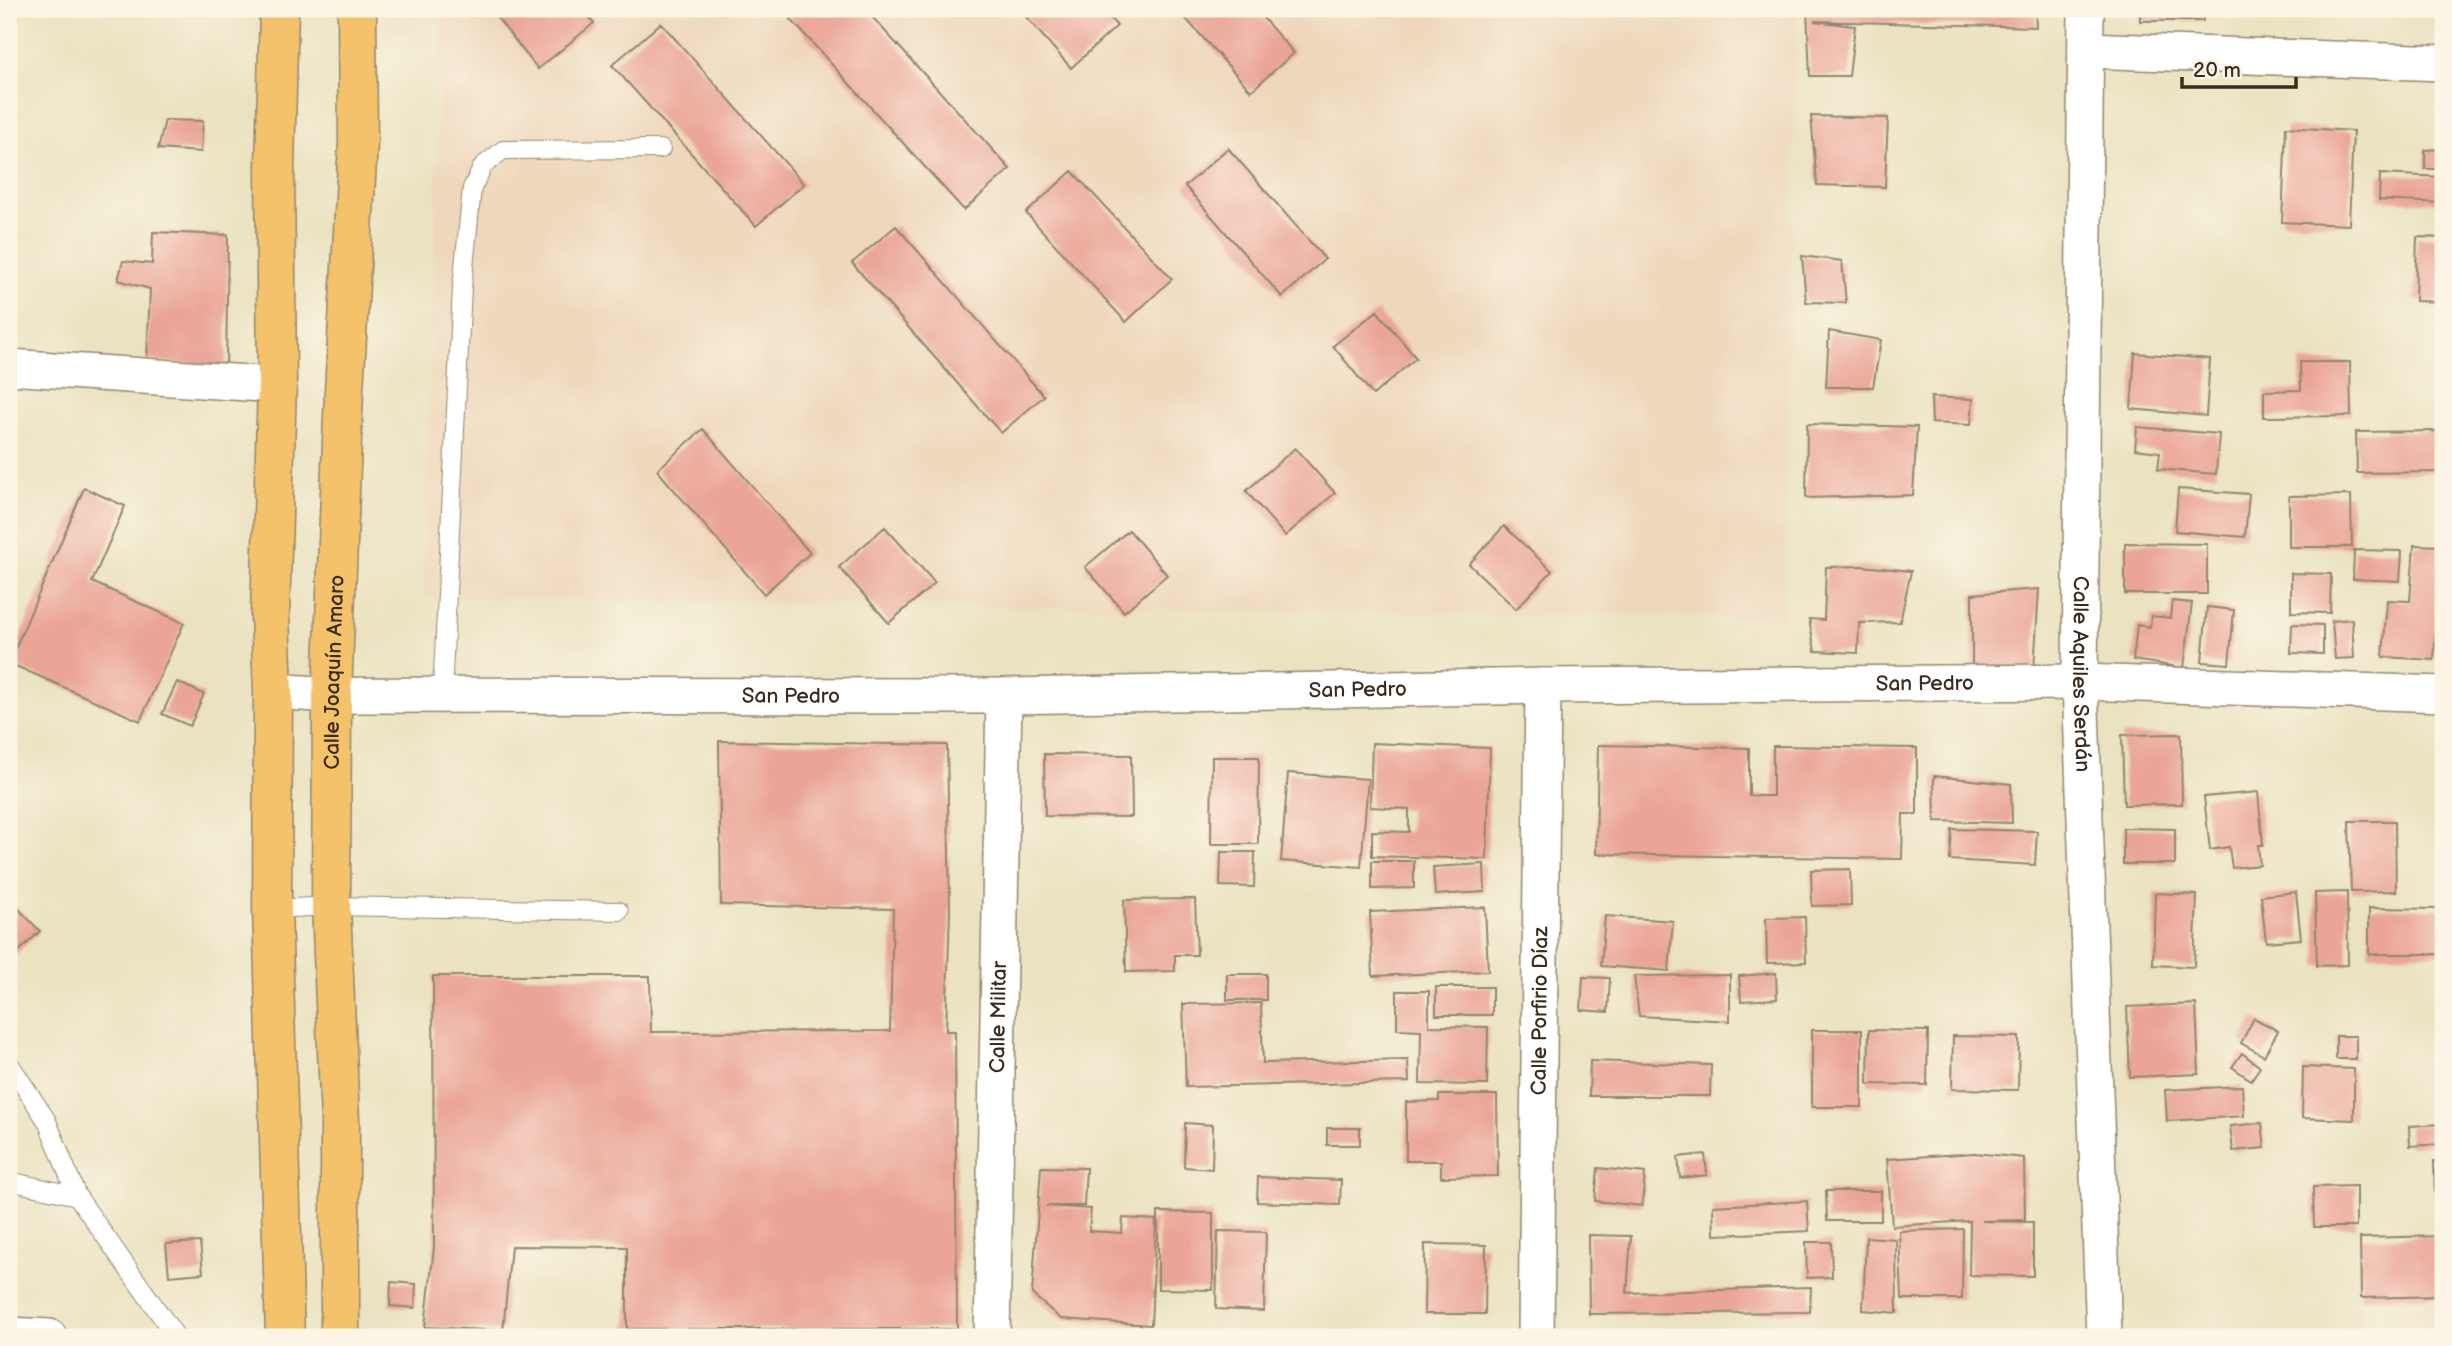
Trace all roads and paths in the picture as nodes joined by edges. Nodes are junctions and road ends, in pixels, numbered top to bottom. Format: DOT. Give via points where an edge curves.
graph roads {
  1 [pos="279,9"];
  2 [pos="357,9"];
  3 [pos="2086,9"];
  4 [pos="2086,50"];
  5 [pos="2443,63"];
  6 [pos="661,149"];
  7 [pos="9,367"];
  8 [pos="277,385"];
  9 [pos="2080,682"];
  10 [pos="1543,686"];
  11 [pos="273,691"];
  12 [pos="2443,694"];
  13 [pos="331,695"];
  14 [pos="442,695"];
  15 [pos="1004,696"];
  16 [pos="331,906"];
  17 [pos="272,909"];
  18 [pos="619,911"];
  19 [pos="9,1063"];
  20 [pos="9,1181"];
  21 [pos="77,1196"];
  22 [pos="9,1335"];
  23 [pos="49,1337"];
  24 [pos="176,1337"];
  25 [pos="285,1337"];
  26 [pos="340,1337"];
  27 [pos="992,1337"];
  28 [pos="1536,1337"];
  29 [pos="2104,1337"];
  1 -- 8 [label="main road"];
  2 -- 13 [label="main road, Calle Joaquín Amaro" via="358,143"];
  3 -- 4 [label="street, Calle Aquiles Serdán"];
  4 -- 5 [label="street"];
  4 -- 9 [label="street, Calle Aquiles Serdán"];
  6 -- 14 [label="lane" via="503,150 482,166 472,188 462,287"];
  7 -- 8 [label="street"];
  8 -- 11 [label="main road" via="270,615"];
  9 -- 10 [label="street, San Pedro"];
  9 -- 12 [label="street, San Pedro"];
  9 -- 29 [label="street, Calle Aquiles Serdán"];
  10 -- 15 [label="street, San Pedro"];
  10 -- 28 [label="street, Calle Porfirio Díaz"];
  11 -- 13 [label="street, San Pedro"];
  11 -- 17 [label="main road"];
  13 -- 14 [label="street, San Pedro"];
  13 -- 16 [label="main road, Calle Joaquín Amaro"];
  14 -- 15 [label="street, San Pedro"];
  15 -- 27 [label="street, Calle Militar"];
  16 -- 17 [label="lane"];
  16 -- 18 [label="lane"];
  16 -- 26 [label="main road, Calle Joaquín Amaro" via="340,1121"];
  17 -- 25 [label="main road"];
  19 -- 21 [label="lane" via="47,1121"];
  20 -- 21 [label="lane"];
  21 -- 24 [label="lane"];
  22 -- 23 [label="street"];
}
